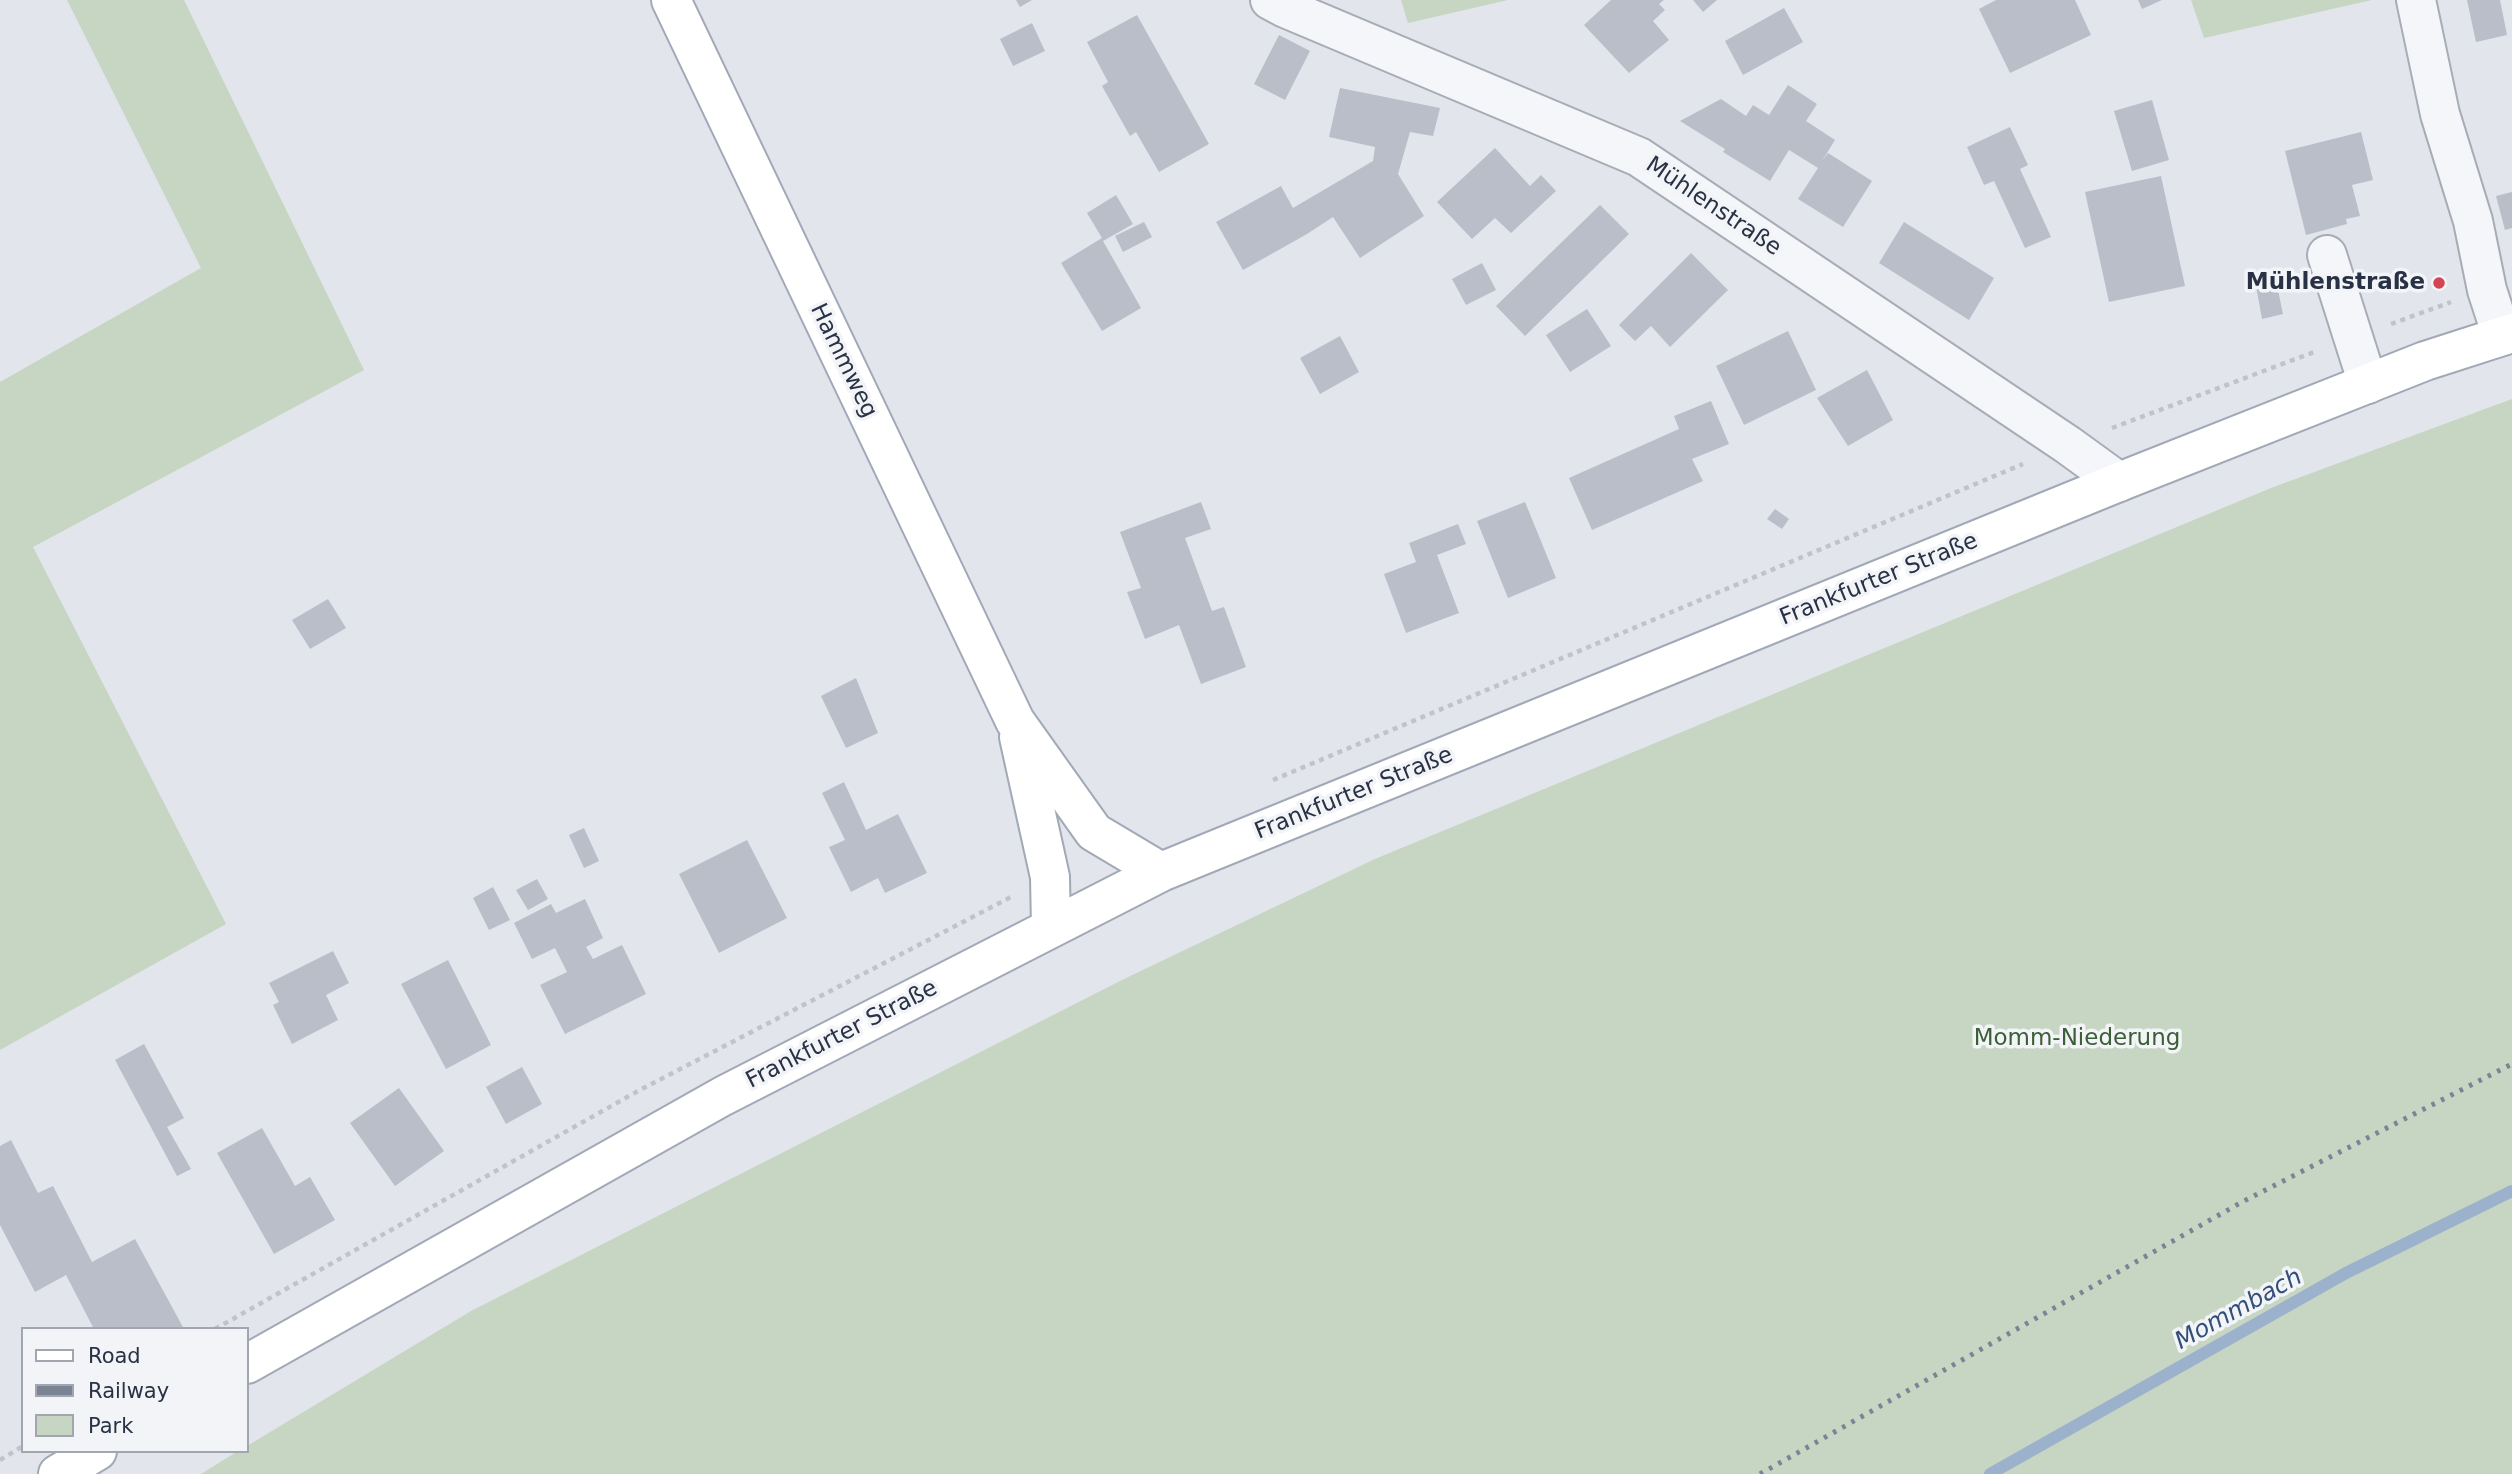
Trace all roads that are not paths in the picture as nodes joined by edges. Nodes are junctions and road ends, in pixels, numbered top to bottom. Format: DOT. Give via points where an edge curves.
graph roads {
  1 [pos="671,0"];
  2 [pos="1270,0"];
  3 [pos="2416,0"];
  4 [pos="2327,255"];
  5 [pos="2507,335"];
  6 [pos="2368,384"];
  7 [pos="2119,482"];
  8 [pos="1016,721"];
  9 [pos="1161,872"];
  10 [pos="1051,928"];
  11 [pos="248,1363"];
  12 [pos="94,1453"];
  13 [pos="58,1474"];
  1 -- 8 [label="main road, Hammweg"];
  2 -- 7 [label="street, Mühlenstraße" via="1640,157"];
  3 -- 5 [label="street" via="2440,114 2473,221 2487,289"];
  4 -- 6 [label="street"];
  5 -- 6 [label="main road, Frankfurter Straße"];
  6 -- 7 [label="main road, Frankfurter Straße"];
  7 -- 9 [label="main road, Frankfurter Straße"];
  8 -- 9 [label="main road, Hammweg" via="1094,832"];
  8 -- 10 [label="main road, Hammweg" via="1050,877"];
  9 -- 10 [label="main road, Frankfurter Straße"];
  10 -- 11 [label="main road, Frankfurter Straße" via="723,1096"];
  12 -- 13 [label="main road"];
}
